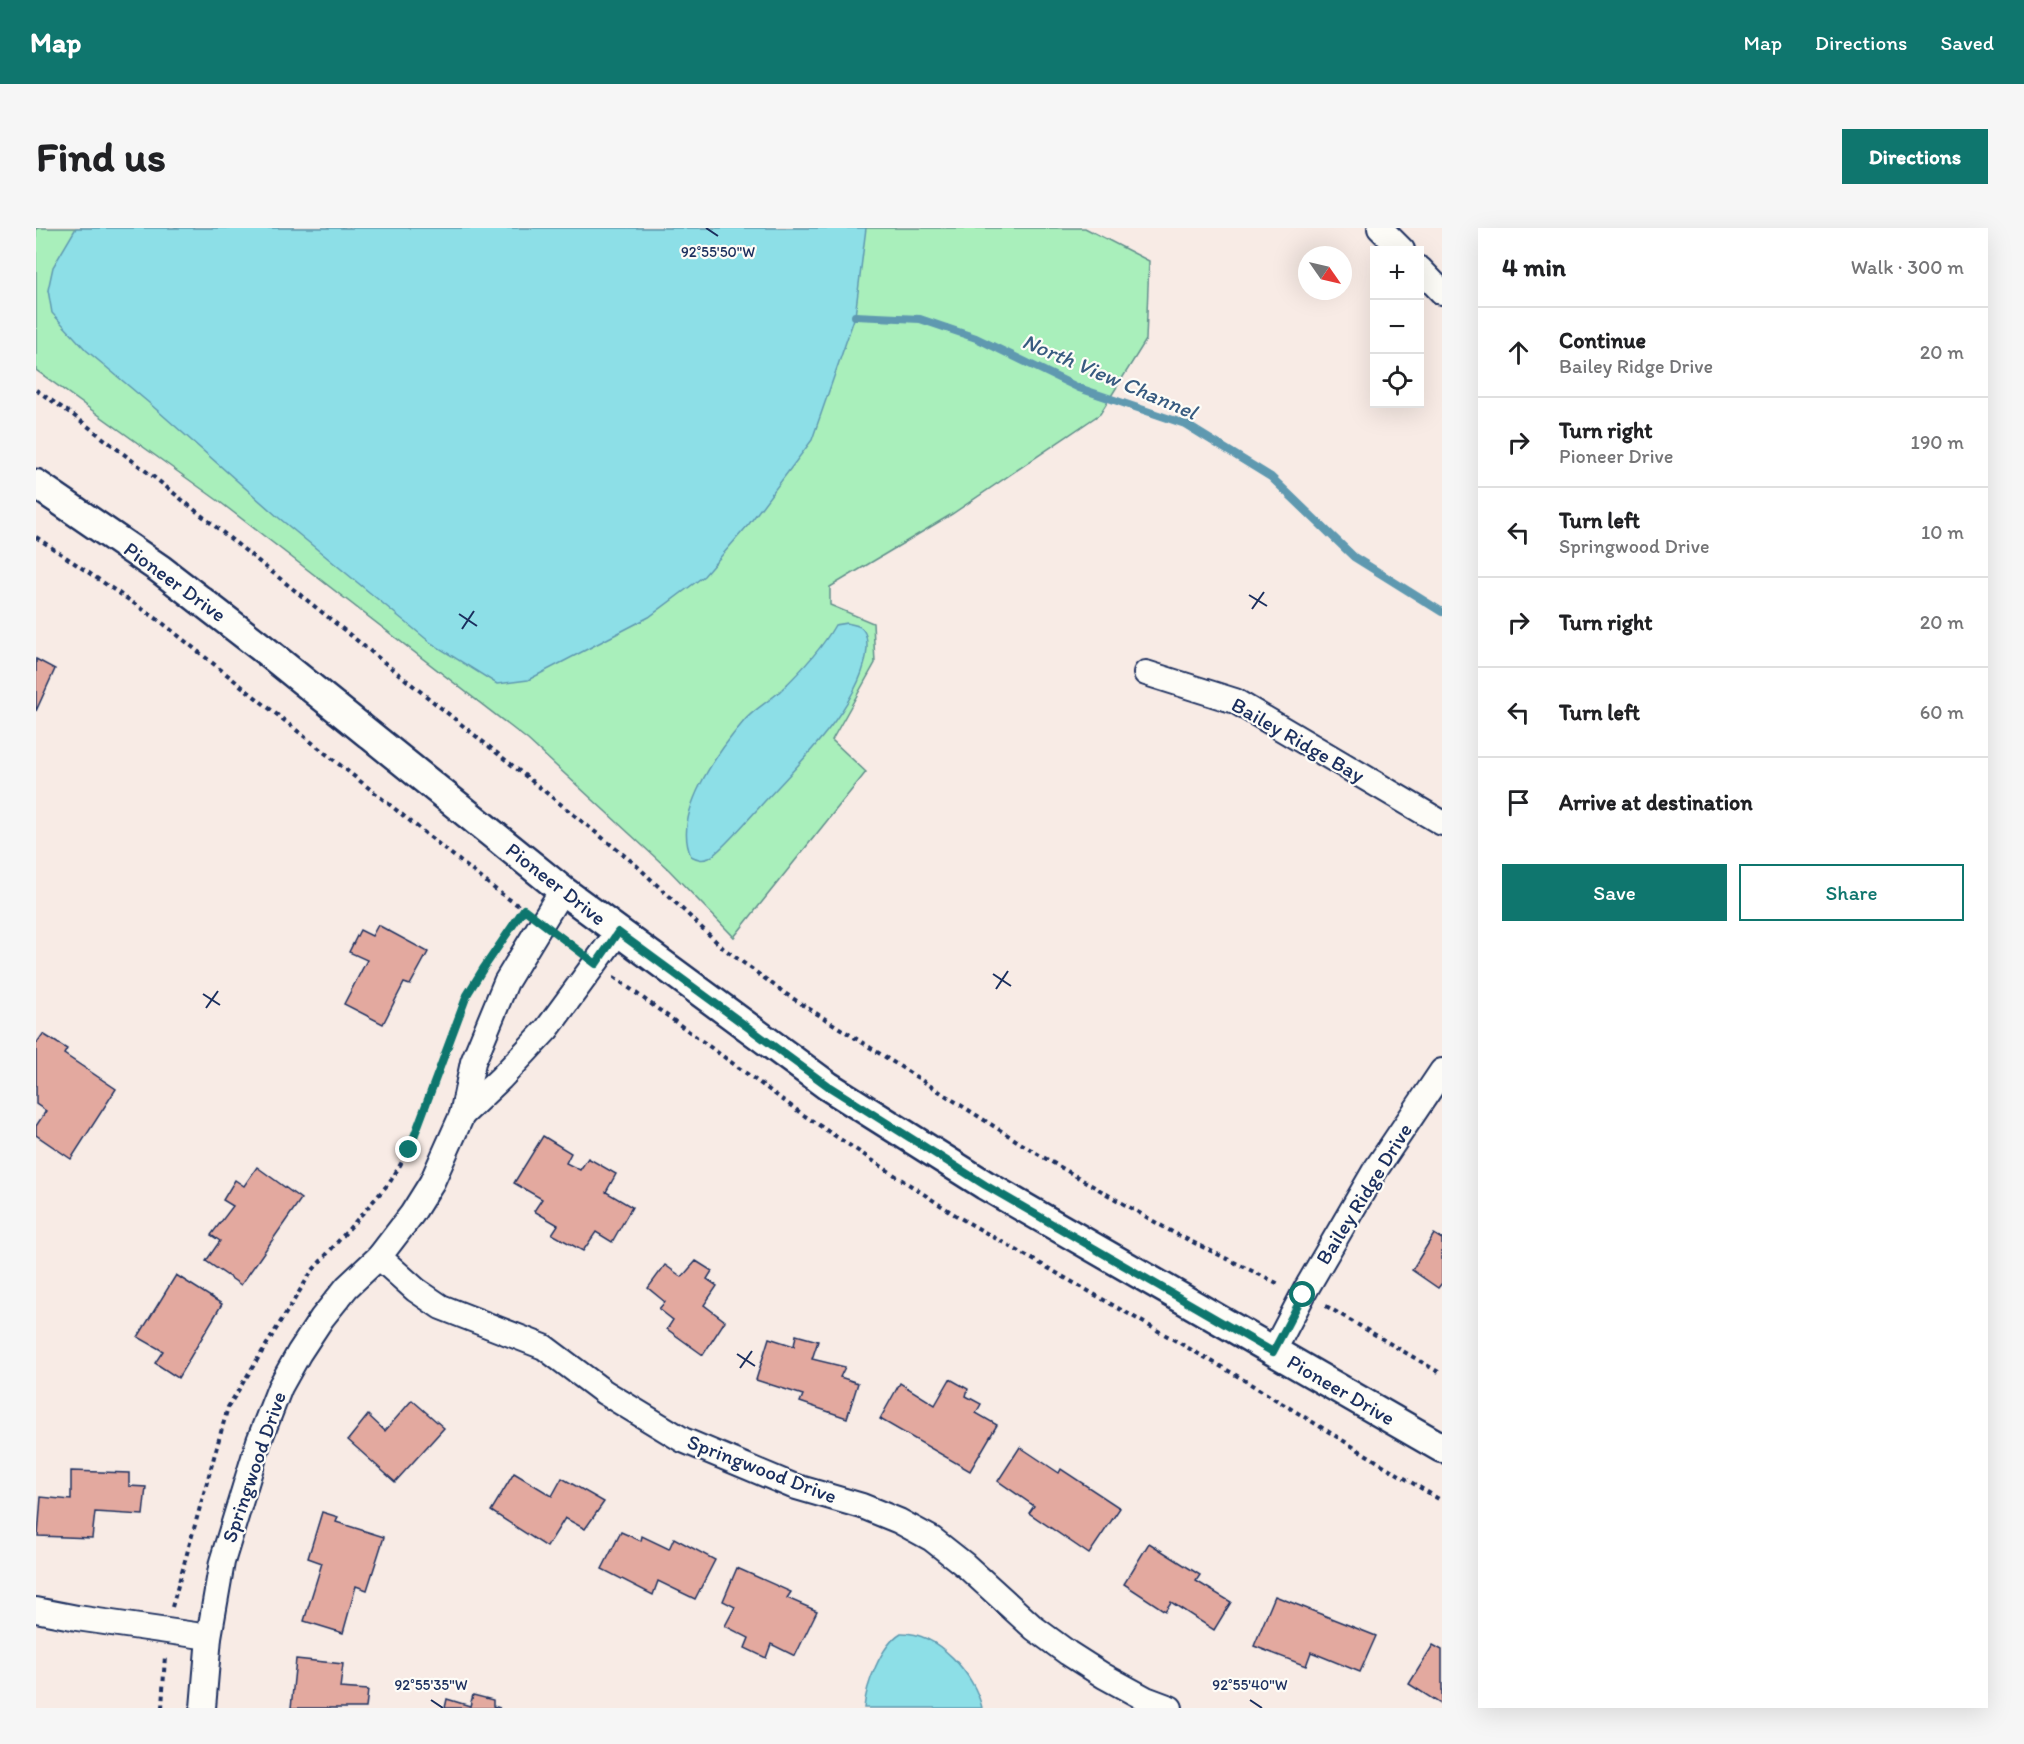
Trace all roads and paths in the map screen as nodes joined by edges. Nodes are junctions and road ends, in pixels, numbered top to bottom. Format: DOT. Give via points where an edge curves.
graph roads {
  1 [pos="1380,228"];
  2 [pos="1398,246"];
  3 [pos="1424,274"];
  4 [pos="1442,292"];
  5 [pos="36,390"];
  6 [pos="36,484"];
  7 [pos="36,537"];
  8 [pos="1146,673"];
  9 [pos="1442,823"];
  10 [pos="562,890"];
  11 [pos="518,918"];
  12 [pos="543,923"];
  13 [pos="618,932"];
  14 [pos="596,964"];
  15 [pos="483,969"];
  16 [pos="1442,1071"];
  17 [pos="462,1115"];
  18 [pos="379,1257"];
  19 [pos="1281,1285"];
  20 [pos="1328,1308"];
  21 [pos="1273,1352"];
  22 [pos="1442,1374"];
  23 [pos="1442,1448"];
  24 [pos="1442,1501"];
  25 [pos="173,1604"];
  26 [pos="36,1610"];
  27 [pos="209,1637"];
  28 [pos="165,1656"];
  29 [pos="162,1708"];
  30 [pos="203,1708"];
  31 [pos="1170,1708"];
  1 -- 2 [label="street"];
  3 -- 4 [label="street"];
  5 -- 19 [label="path" via="164,485 635,864 723,948 786,994 1036,1153 1174,1233"];
  6 -- 10 [label="street, Pioneer Drive" via="160,570 266,651"];
  7 -- 11 [label="path" via="160,621 524,909"];
  8 -- 9 [label="street, Bailey Ridge Bay" via="1235,701"];
  10 -- 12 [label="street, Springwood Drive"];
  10 -- 13 [label="street, Pioneer Drive"];
  12 -- 14 [label="path"];
  12 -- 17 [label="street, Springwood Drive" via="506,982 490,1019 473,1062"];
  13 -- 14 [label="street, Springwood Drive"];
  13 -- 21 [label="street, Pioneer Drive" via="828,1086 985,1185"];
  14 -- 17 [label="street, Springwood Drive" via="547,1029"];
  14 -- 24 [label="path" via="805,1116 960,1218 1234,1374"];
  15 -- 25 [label="path" via="467,995 404,1158 390,1182 312,1271 228,1407"];
  16 -- 21 [label="street, Bailey Ridge Drive" via="1374,1172"];
  17 -- 18 [label="street, Springwood Drive" via="432,1182"];
  18 -- 27 [label="street, Springwood Drive" via="322,1318 280,1387 234,1519"];
  18 -- 31 [label="street, Springwood Drive" via="441,1307 544,1347 604,1392 683,1440 793,1486 862,1506 932,1539 1068,1653 1146,1699"];
  20 -- 22 [label="path"];
  21 -- 23 [label="street, Pioneer Drive"];
  26 -- 27 [label="street"];
  27 -- 30 [label="street, Springwood Drive"];
  28 -- 29 [label="path"];
}
